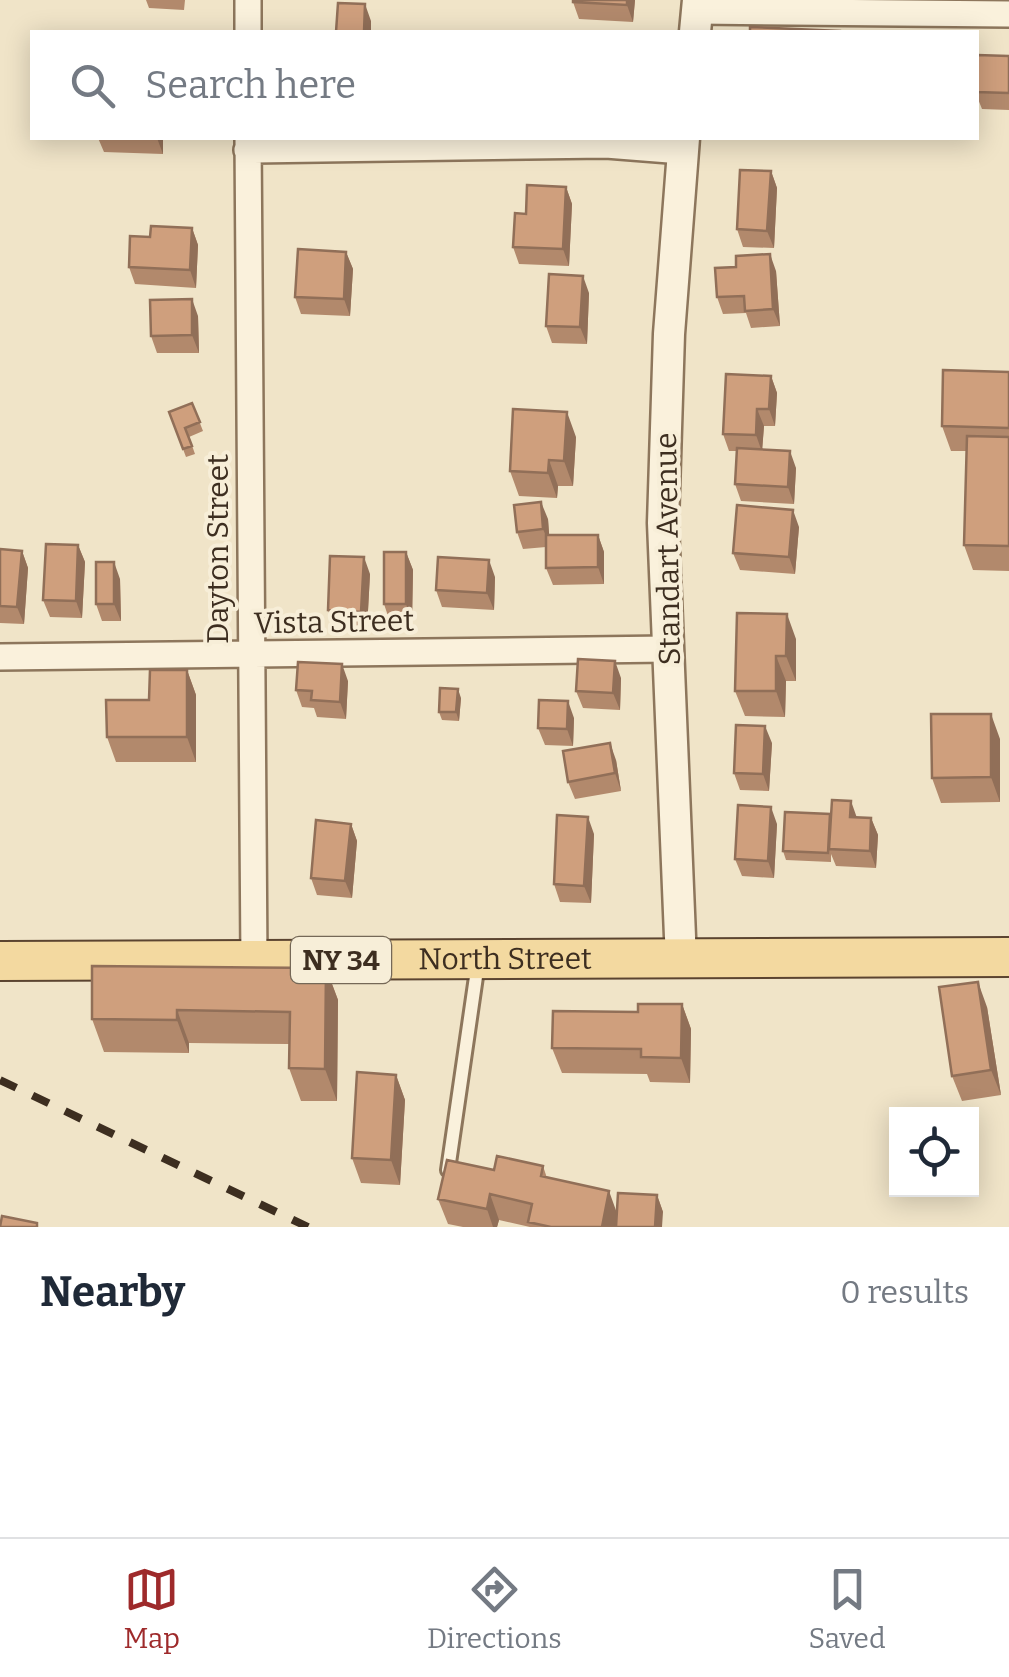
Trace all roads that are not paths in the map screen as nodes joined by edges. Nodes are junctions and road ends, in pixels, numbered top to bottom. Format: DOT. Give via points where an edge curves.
graph roads {
  1 [pos="248,0"];
  2 [pos="697,14"];
  3 [pos="1009,14"];
  4 [pos="248,30"];
  5 [pos="248,144"];
  6 [pos="683,144"];
  7 [pos="668,649"];
  8 [pos="0,657"];
  9 [pos="250,657"];
  10 [pos="1009,957"];
  11 [pos="681,960"];
  12 [pos="254,961"];
  13 [pos="478,961"];
  14 [pos="0,962"];
  15 [pos="448,1170"];
  1 -- 4 [label="street"];
  2 -- 3 [label="street"];
  5 -- 6 [label="street"];
  5 -- 9 [label="street, Dayton Street"];
  6 -- 7 [label="street, Standart Avenue" via="669,334"];
  7 -- 9 [label="street, Vista Street"];
  7 -- 11 [label="street, Standart Avenue"];
  8 -- 9 [label="street, Vista Street"];
  9 -- 12 [label="street, Dayton Street"];
  10 -- 11 [label="main road, North Street / NY 34"];
  11 -- 13 [label="main road, North Street / NY 34"];
  12 -- 13 [label="main road, North Street / NY 34"];
  12 -- 14 [label="main road, North Street / NY 34"];
  13 -- 15 [label="lane"];
}
